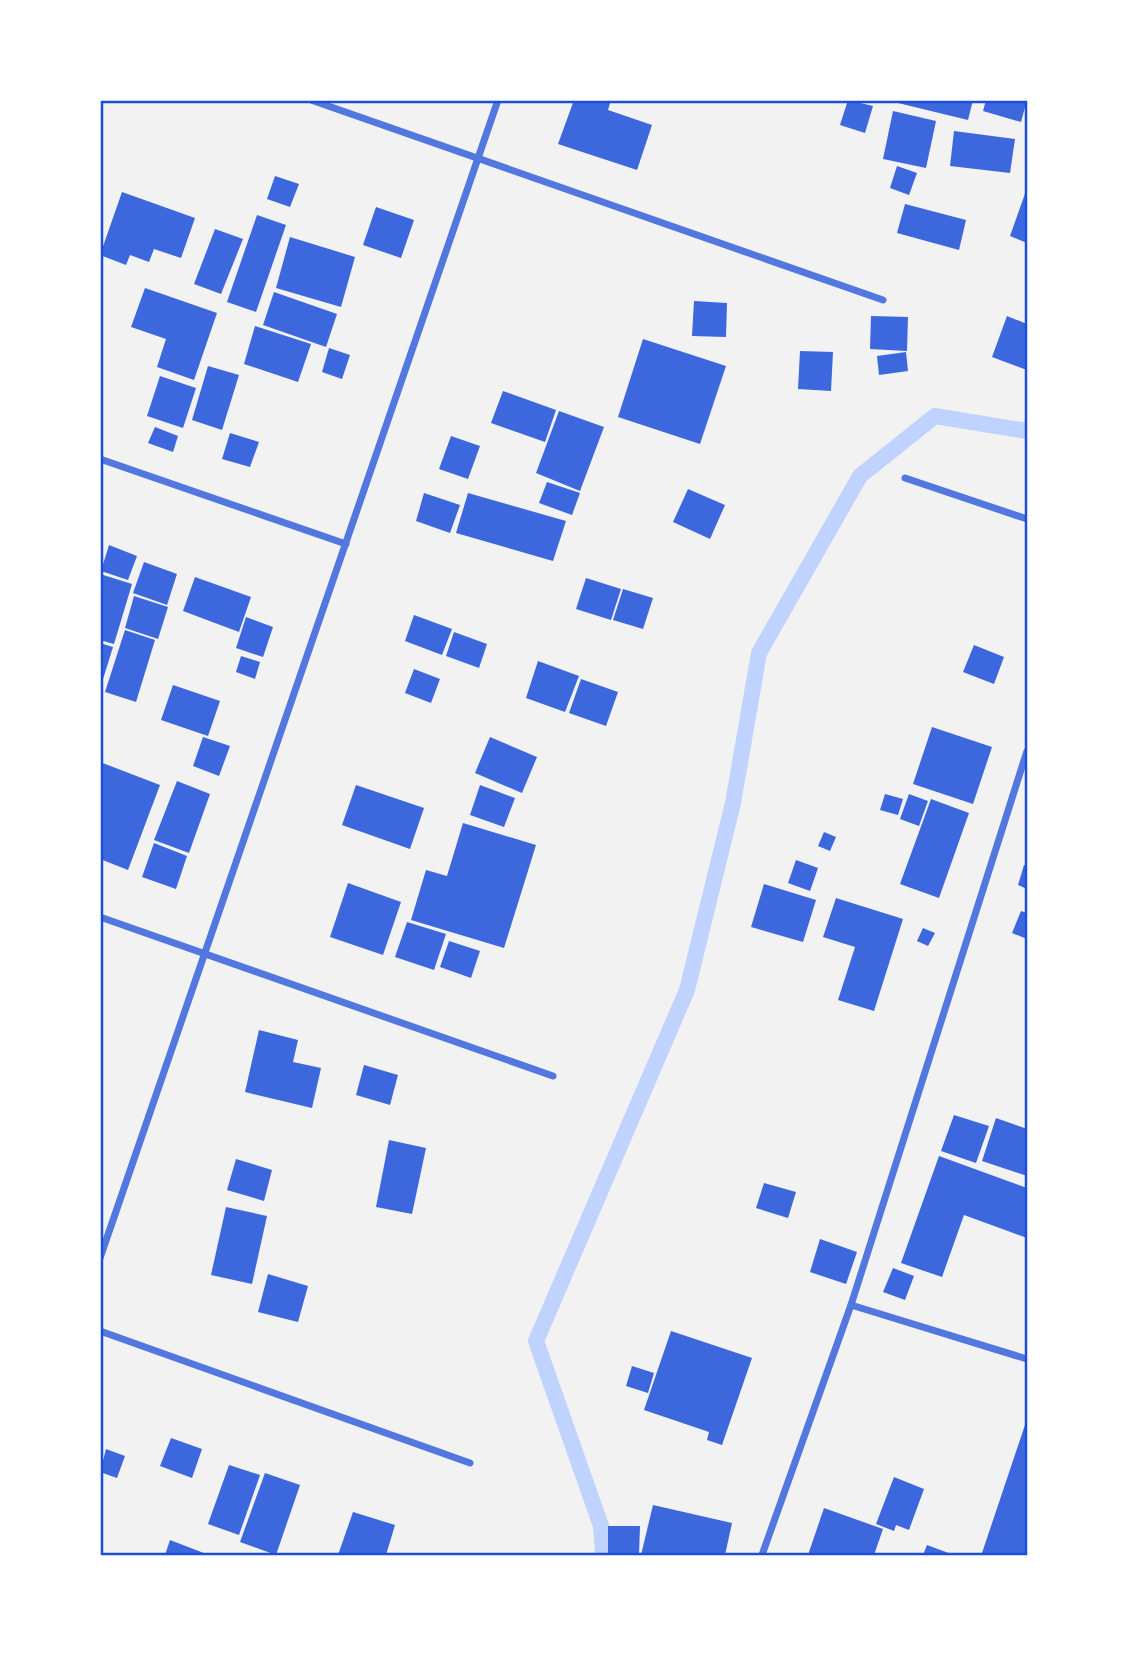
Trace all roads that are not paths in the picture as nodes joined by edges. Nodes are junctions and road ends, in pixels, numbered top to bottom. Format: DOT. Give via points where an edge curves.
graph roads {
  1 [pos="311,100"];
  2 [pos="498,100"];
  3 [pos="479,157"];
  4 [pos="883,300"];
  5 [pos="100,459"];
  6 [pos="905,478"];
  7 [pos="1027,519"];
  8 [pos="346,544"];
  9 [pos="1027,751"];
  10 [pos="100,917"];
  11 [pos="205,952"];
  12 [pos="553,1076"];
  13 [pos="100,1258"];
  14 [pos="851,1305"];
  15 [pos="100,1331"];
  16 [pos="1027,1359"];
  17 [pos="470,1463"];
  18 [pos="762,1555"];
  1 -- 3 [label="street"];
  2 -- 3 [label="street"];
  3 -- 4 [label="street"];
  3 -- 8 [label="street"];
  5 -- 8 [label="street"];
  6 -- 7 [label="street"];
  8 -- 11 [label="street"];
  9 -- 14 [label="street"];
  10 -- 11 [label="street"];
  11 -- 12 [label="street"];
  11 -- 13 [label="street"];
  14 -- 16 [label="street"];
  14 -- 18 [label="street"];
  15 -- 17 [label="street"];
}
